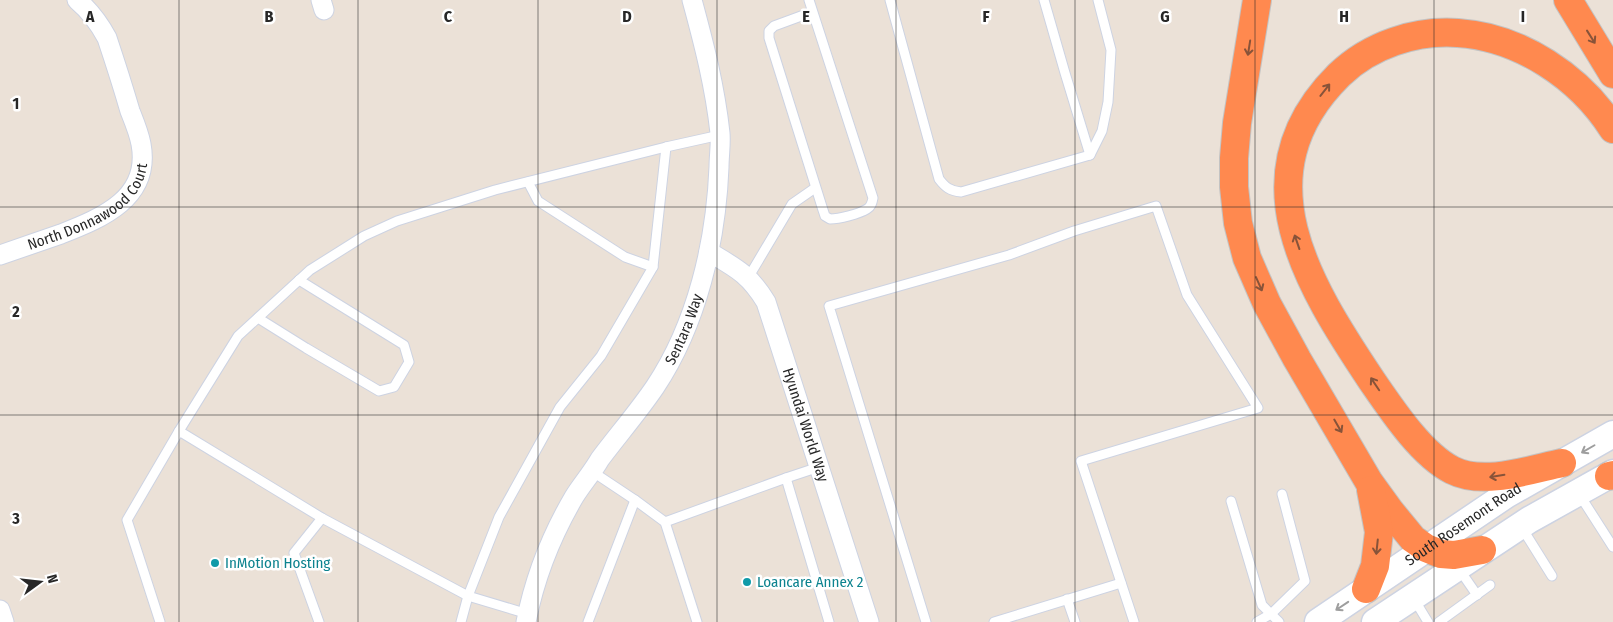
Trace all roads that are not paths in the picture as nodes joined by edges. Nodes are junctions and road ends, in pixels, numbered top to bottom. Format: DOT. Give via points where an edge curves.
graph roads {
  1 [pos="77,0"];
  2 [pos="692,0"];
  3 [pos="809,0"];
  4 [pos="890,0"];
  5 [pos="1044,0"];
  6 [pos="1098,0"];
  7 [pos="1257,0"];
  8 [pos="1568,0"];
  9 [pos="812,12"];
  10 [pos="1613,74"];
  11 [pos="1613,128"];
  12 [pos="720,135"];
  13 [pos="666,147"];
  14 [pos="1090,155"];
  15 [pos="528,182"];
  16 [pos="816,188"];
  17 [pos="709,252"];
  18 [pos="0,255"];
  19 [pos="653,267"];
  20 [pos="748,278"];
  21 [pos="299,280"];
  22 [pos="258,318"];
  23 [pos="179,431"];
  24 [pos="1613,434"];
  25 [pos="1562,463"];
  26 [pos="819,467"];
  27 [pos="593,472"];
  28 [pos="1612,475"];
  29 [pos="786,478"];
  30 [pos="1369,482"];
  31 [pos="1578,493"];
  32 [pos="1282,494"];
  33 [pos="635,500"];
  34 [pos="1230,501"];
  35 [pos="322,518"];
  36 [pos="665,522"];
  37 [pos="1520,525"];
  38 [pos="1613,547"];
  39 [pos="1426,548"];
  40 [pos="1482,550"];
  41 [pos="1458,567"];
  42 [pos="1552,576"];
  43 [pos="1121,583"];
  44 [pos="1490,585"];
  45 [pos="1366,590"];
  46 [pos="1477,595"];
  47 [pos="468,596"];
  48 [pos="1413,597"];
  49 [pos="1067,599"];
  50 [pos="0,610"];
  51 [pos="1271,614"];
  52 [pos="527,618"];
  53 [pos="4,622"];
  54 [pos="160,622"];
  55 [pos="319,622"];
  56 [pos="461,622"];
  57 [pos="588,622"];
  58 [pos="697,622"];
  59 [pos="829,622"];
  60 [pos="869,622"];
  61 [pos="926,622"];
  62 [pos="994,622"];
  63 [pos="1075,622"];
  64 [pos="1134,622"];
  65 [pos="1257,622"];
  66 [pos="1279,622"];
  67 [pos="1318,622"];
  68 [pos="1375,622"];
  69 [pos="1428,622"];
  70 [pos="1438,622"];
  1 -- 18 [label="street, North Donnawood Court" via="100,24 107,38 141,144 139,175 131,191 112,211 84,225"];
  2 -- 12 [label="street, Sentara Way" via="714,88"];
  3 -- 9 [label="lane"];
  4 -- 14 [label="lane" via="939,178 945,187 961,192"];
  5 -- 14 [label="lane"];
  6 -- 14 [label="lane" via="1112,50 1102,131"];
  7 -- 30 [label="highway, one-way" via="1234,158 1238,223 1247,258 1267,304"];
  8 -- 10 [label="highway, one-way"];
  9 -- 16 [label="lane" via="774,26 769,31 769,38"];
  9 -- 16 [label="lane" via="873,198 866,210 830,219 825,216"];
  25 -- 11 [label="highway, one-way" via="1491,478 1473,477 1453,470 1435,458 1410,433 1348,345 1306,265 1295,240 1289,214 1289,167 1303,123 1327,87 1361,58 1417,34 1470,34 1520,48 1567,78 1592,101"];
  12 -- 13 [label="lane"];
  12 -- 17 [label="street, Sentara Way" via="718,186"];
  13 -- 15 [label="lane"];
  13 -- 19 [label="lane"];
  15 -- 19 [label="lane" via="538,201 625,257"];
  15 -- 21 [label="lane" via="397,221 364,236"];
  16 -- 20 [label="lane" via="792,204"];
  17 -- 20 [label="street, Hyundai World Way"];
  17 -- 27 [label="street, Sentara Way" via="698,293 670,360"];
  19 -- 47 [label="lane" via="601,356 560,407 499,517"];
  20 -- 26 [label="street, Hyundai World Way" via="766,302"];
  21 -- 22 [label="lane"];
  21 -- 22 [label="lane" via="404,345 409,362 394,388 379,391"];
  22 -- 23 [label="lane" via="238,336"];
  23 -- 35 [label="lane"];
  23 -- 54 [label="lane" via="127,520"];
  24 -- 25 [label="main road, South Rosemont Road, one-way"];
  25 -- 39 [label="main road, South Rosemont Road" via="1506,495"];
  26 -- 29 [label="lane"];
  26 -- 60 [label="street, Hyundai World Way"];
  27 -- 33 [label="lane"];
  27 -- 52 [label="street, Sentara Way" via="576,494 543,559"];
  28 -- 31 [label="main road, South Rosemont Road"];
  29 -- 36 [label="lane"];
  29 -- 59 [label="lane"];
  30 -- 39 [label="highway" via="1390,511"];
  30 -- 45 [label="highway, one-way" via="1379,532 1376,566"];
  31 -- 37 [label="main road, South Rosemont Road"];
  31 -- 38 [label="lane"];
  32 -- 51 [label="lane" via="1305,580"];
  33 -- 36 [label="lane"];
  33 -- 57 [label="lane"];
  34 -- 51 [label="lane" via="1262,605"];
  35 -- 47 [label="lane"];
  35 -- 55 [label="lane" via="294,553"];
  36 -- 58 [label="lane"];
  37 -- 40 [label="main road, South Rosemont Road"];
  37 -- 42 [label="lane"];
  39 -- 40 [label="highway" via="1454,555"];
  39 -- 45 [label="main road, South Rosemont Road"];
  40 -- 41 [label="main road, South Rosemont Road"];
  41 -- 46 [label="lane"];
  41 -- 48 [label="main road, South Rosemont Road"];
  43 -- 49 [label="lane"];
  43 -- 61 [label="lane" via="1081,461 1258,408 1187,295 1156,206 1009,254 829,306"];
  43 -- 64 [label="lane"];
  44 -- 46 [label="lane"];
  45 -- 67 [label="main road, South Rosemont Road, one-way"];
  46 -- 70 [label="lane"];
  47 -- 52 [label="lane"];
  47 -- 56 [label="lane"];
  48 -- 68 [label="main road, South Rosemont Road"];
  48 -- 69 [label="lane"];
  49 -- 62 [label="lane"];
  49 -- 63 [label="lane"];
  50 -- 53 [label="street"];
  51 -- 65 [label="lane"];
  51 -- 66 [label="lane"];
}
